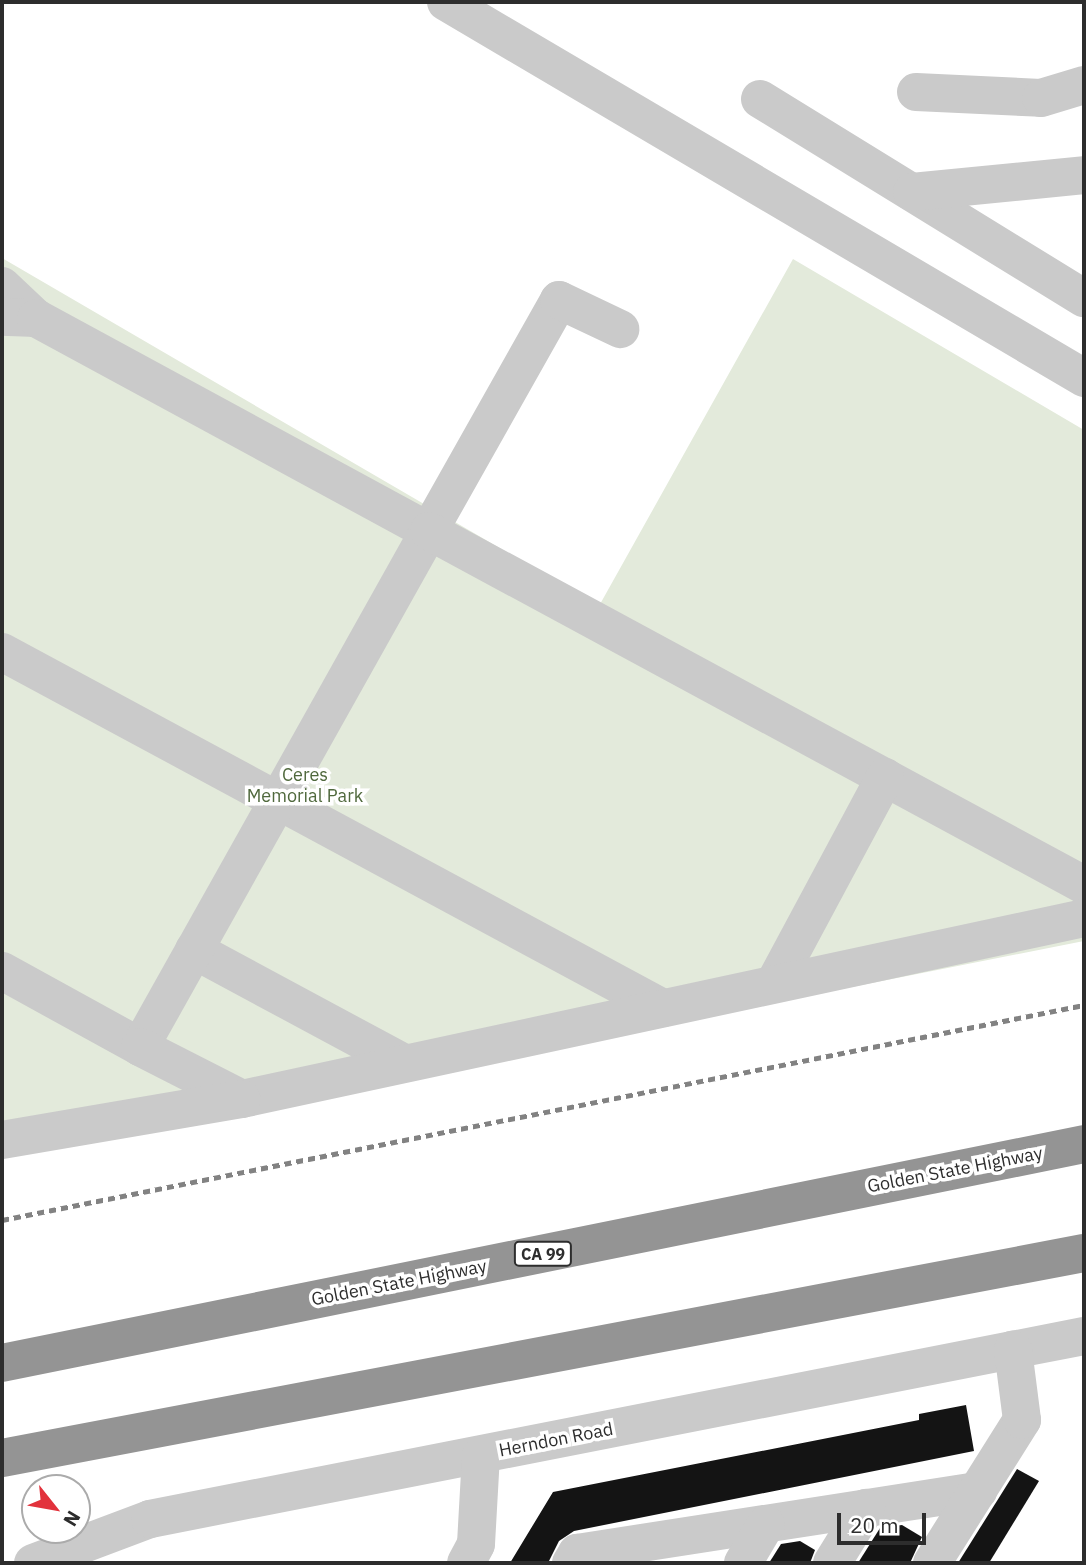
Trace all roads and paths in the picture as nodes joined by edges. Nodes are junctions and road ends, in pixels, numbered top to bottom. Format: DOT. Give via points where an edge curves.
graph roads {
  1 [pos="446,2"];
  2 [pos="1084,85"];
  3 [pos="916,92"];
  4 [pos="760,99"];
  5 [pos="1084,175"];
  6 [pos="912,192"];
  7 [pos="1076,285"];
  8 [pos="2,286"];
  9 [pos="19,317"];
  10 [pos="620,329"];
  11 [pos="1084,379"];
  12 [pos="429,531"];
  13 [pos="2,652"];
  14 [pos="885,778"];
  15 [pos="277,800"];
  16 [pos="1084,885"];
  17 [pos="1084,918"];
  18 [pos="194,950"];
  19 [pos="2,971"];
  20 [pos="774,984"];
  21 [pos="663,1008"];
  22 [pos="140,1047"];
  23 [pos="404,1063"];
  24 [pos="242,1098"];
  25 [pos="2,1140"];
  26 [pos="1084,1144"];
  27 [pos="1084,1253"];
  28 [pos="1084,1336"];
  29 [pos="1013,1350"];
  30 [pos="2,1363"];
  31 [pos="129,1434"];
  32 [pos="481,1455"];
  33 [pos="2,1458"];
  34 [pos="2,1472"];
  35 [pos="978,1490"];
  36 [pos="866,1508"];
  37 [pos="766,1524"];
  38 [pos="660,1551"];
  39 [pos="33,1563"];
  40 [pos="466,1563"];
  41 [pos="571,1563"];
  42 [pos="743,1563"];
  43 [pos="832,1563"];
  44 [pos="932,1563"];
  1 -- 11 [label="street"];
  2 -- 3 [label="street" via="1041,98"];
  4 -- 6 [label="street"];
  5 -- 6 [label="street"];
  6 -- 7 [label="street"];
  8 -- 9 [label="street"];
  9 -- 12 [label="street"];
  10 -- 12 [label="street" via="559,300"];
  12 -- 14 [label="street"];
  12 -- 15 [label="street"];
  13 -- 15 [label="street"];
  14 -- 16 [label="street"];
  14 -- 20 [label="street"];
  15 -- 18 [label="street"];
  15 -- 21 [label="street"];
  17 -- 20 [label="street"];
  18 -- 22 [label="street"];
  18 -- 23 [label="street"];
  19 -- 22 [label="street"];
  20 -- 21 [label="street"];
  21 -- 23 [label="street"];
  22 -- 24 [label="street"];
  23 -- 24 [label="street"];
  24 -- 25 [label="street"];
  26 -- 30 [label="highway, Golden State Highway / CA 99"];
  27 -- 31 [label="highway"];
  28 -- 29 [label="street, Herndon Road"];
  29 -- 32 [label="street, Herndon Road"];
  29 -- 35 [label="street" via="1022,1420"];
  31 -- 33 [label="highway"];
  31 -- 34 [label="highway"];
  32 -- 39 [label="street, Herndon Road" via="150,1519"];
  32 -- 40 [label="street" via="477,1534"];
  35 -- 36 [label="street"];
  35 -- 44 [label="street"];
  36 -- 37 [label="street"];
  36 -- 43 [label="street"];
  37 -- 38 [label="street"];
  37 -- 42 [label="street"];
  38 -- 41 [label="street" via="577,1553"];
}
